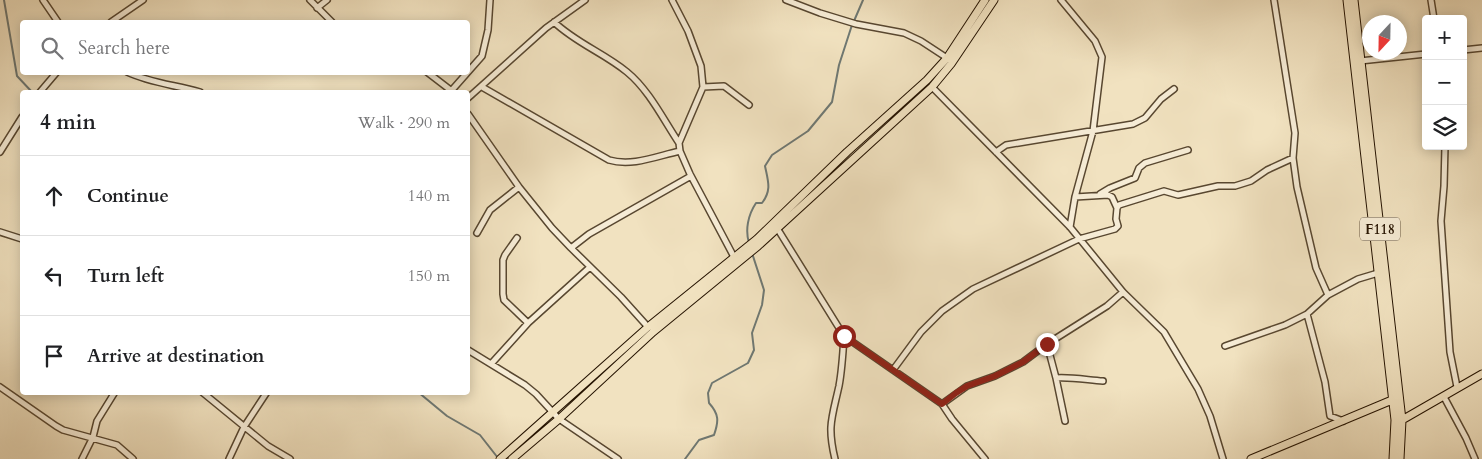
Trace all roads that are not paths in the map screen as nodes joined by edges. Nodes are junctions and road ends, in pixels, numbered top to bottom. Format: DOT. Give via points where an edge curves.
graph roads {
  1 [pos="43,0"];
  2 [pos="142,0"];
  3 [pos="310,0"];
  4 [pos="327,0"];
  5 [pos="490,0"];
  6 [pos="585,0"];
  7 [pos="672,0"];
  8 [pos="786,0"];
  9 [pos="985,0"];
  10 [pos="994,0"];
  11 [pos="1061,0"];
  12 [pos="1274,0"];
  13 [pos="1347,0"];
  14 [pos="1354,0"];
  15 [pos="1431,0"];
  16 [pos="317,8"];
  17 [pos="1433,15"];
  18 [pos="57,20"];
  19 [pos="114,20"];
  20 [pos="330,20"];
  21 [pos="554,22"];
  22 [pos="1482,48"];
  23 [pos="1467,50"];
  24 [pos="1422,54"];
  25 [pos="947,58"];
  26 [pos="1360,61"];
  27 [pos="470,70"];
  28 [pos="54,75"];
  29 [pos="135,75"];
  30 [pos="431,75"];
  31 [pos="466,75"];
  32 [pos="482,87"];
  33 [pos="704,87"];
  34 [pos="932,87"];
  35 [pos="1174,88"];
  36 [pos="42,90"];
  37 [pos="193,90"];
  38 [pos="451,90"];
  39 [pos="453,90"];
  40 [pos="470,96"];
  41 [pos="749,105"];
  42 [pos="470,117"];
  43 [pos="20,120"];
  44 [pos="1093,131"];
  45 [pos="679,143"];
  46 [pos="1188,150"];
  47 [pos="1445,150"];
  48 [pos="680,151"];
  49 [pos="0,152"];
  50 [pos="848,152"];
  51 [pos="996,152"];
  52 [pos="853,158"];
  53 [pos="1293,158"];
  54 [pos="691,176"];
  55 [pos="519,187"];
  56 [pos="1100,194"];
  57 [pos="1075,197"];
  58 [pos="1117,208"];
  59 [pos="1070,227"];
  60 [pos="777,228"];
  61 [pos="0,232"];
  62 [pos="477,233"];
  63 [pos="20,238"];
  64 [pos="517,238"];
  65 [pos="1079,239"];
  66 [pos="757,242"];
  67 [pos="571,248"];
  68 [pos="743,253"];
  69 [pos="734,256"];
  70 [pos="590,267"];
  71 [pos="1378,273"];
  72 [pos="712,278"];
  73 [pos="1123,292"];
  74 [pos="1328,295"];
  75 [pos="1307,314"];
  76 [pos="528,323"];
  77 [pos="648,326"];
  78 [pos="844,336"];
  79 [pos="1047,344"];
  80 [pos="1225,346"];
  81 [pos="470,351"];
  82 [pos="491,364"];
  83 [pos="893,370"];
  84 [pos="1482,374"];
  85 [pos="1056,378"];
  86 [pos="1104,381"];
  87 [pos="0,387"];
  88 [pos="1457,388"];
  89 [pos="113,395"];
  90 [pos="206,395"];
  91 [pos="265,395"];
  92 [pos="1444,397"];
  93 [pos="1392,400"];
  94 [pos="942,404"];
  95 [pos="552,412"];
  96 [pos="559,419"];
  97 [pos="1402,420"];
  98 [pos="1065,421"];
  99 [pos="1343,421"];
  100 [pos="244,427"];
  101 [pos="93,437"];
  102 [pos="512,456"];
  103 [pos="82,459"];
  104 [pos="133,459"];
  105 [pos="229,459"];
  106 [pos="290,459"];
  107 [pos="500,459"];
  108 [pos="618,459"];
  109 [pos="835,459"];
  110 [pos="985,459"];
  111 [pos="1223,459"];
  112 [pos="1251,459"];
  113 [pos="1393,459"];
  114 [pos="1400,459"];
  115 [pos="1475,459"];
  1 -- 18 [label="street"];
  2 -- 19 [label="street"];
  3 -- 16 [label="street"];
  4 -- 16 [label="street"];
  5 -- 27 [label="street" via="482,56"];
  6 -- 21 [label="street"];
  7 -- 33 [label="street" via="701,66"];
  8 -- 25 [label="street" via="856,24 904,33"];
  9 -- 25 [label="main road"];
  10 -- 34 [label="main road"];
  11 -- 44 [label="street" via="1095,42 1102,57"];
  12 -- 53 [label="street" via="1295,134"];
  13 -- 71 [label="main road, F118"];
  14 -- 26 [label="main road, F118"];
  15 -- 17 [label="street"];
  16 -- 20 [label="street"];
  21 -- 32 [label="street"];
  21 -- 45 [label="street" via="633,77"];
  22 -- 23 [label="street"];
  24 -- 26 [label="street"];
  25 -- 50 [label="main road"];
  26 -- 97 [label="main road, F118"];
  28 -- 36 [label="street"];
  29 -- 37 [label="street"];
  30 -- 38 [label="street"];
  31 -- 39 [label="street"];
  32 -- 40 [label="street"];
  32 -- 48 [label="street" via="609,160 633,162"];
  33 -- 41 [label="street" via="724,86"];
  33 -- 45 [label="street"];
  34 -- 51 [label="street"];
  34 -- 52 [label="main road"];
  35 -- 44 [label="street" via="1145,118 1133,124"];
  42 -- 55 [label="street"];
  43 -- 49 [label="street"];
  44 -- 51 [label="street" via="1006,145"];
  44 -- 57 [label="street"];
  45 -- 48 [label="street"];
  46 -- 56 [label="street" via="1145,163 1134,178"];
  47 -- 88 [label="street" via="1441,221 1450,352"];
  48 -- 54 [label="street"];
  50 -- 52 [label="main road"];
  50 -- 66 [label="main road"];
  51 -- 59 [label="street"];
  52 -- 60 [label="main road"];
  53 -- 58 [label="street" via="1251,182 1183,194 1173,195 1164,191"];
  53 -- 74 [label="street" via="1296,187 1313,258"];
  54 -- 67 [label="street" via="589,234"];
  54 -- 69 [label="street"];
  55 -- 62 [label="street" via="490,210"];
  55 -- 67 [label="street"];
  56 -- 57 [label="street"];
  56 -- 58 [label="street" via="1112,197"];
  57 -- 59 [label="street"];
  58 -- 65 [label="street" via="1118,226 1115,229"];
  59 -- 65 [label="street"];
  60 -- 66 [label="main road"];
  60 -- 78 [label="street"];
  61 -- 63 [label="street"];
  64 -- 76 [label="street" via="503,260 503,294 504,300"];
  65 -- 73 [label="street"];
  65 -- 83 [label="street" via="973,289 942,311 921,332"];
  66 -- 68 [label="main road"];
  67 -- 70 [label="street"];
  68 -- 69 [label="main road"];
  68 -- 72 [label="main road"];
  69 -- 72 [label="main road"];
  70 -- 76 [label="street"];
  70 -- 77 [label="street"];
  71 -- 74 [label="street" via="1358,279"];
  71 -- 93 [label="main road, F118"];
  72 -- 77 [label="main road"];
  72 -- 96 [label="main road"];
  73 -- 79 [label="street" via="1107,306"];
  73 -- 111 [label="street" via="1164,332 1183,362 1210,416"];
  74 -- 75 [label="street"];
  75 -- 80 [label="street" via="1276,329"];
  75 -- 99 [label="street" via="1325,382 1330,416"];
  76 -- 82 [label="street"];
  77 -- 95 [label="main road"];
  78 -- 83 [label="street"];
  78 -- 109 [label="street" via="841,372 830,425"];
  79 -- 85 [label="street"];
  79 -- 94 [label="street" via="1023,362 967,386"];
  81 -- 82 [label="street"];
  82 -- 95 [label="street" via="525,385"];
  83 -- 94 [label="street"];
  84 -- 88 [label="main road"];
  85 -- 86 [label="street"];
  85 -- 98 [label="street"];
  87 -- 101 [label="street" via="63,430"];
  88 -- 92 [label="main road"];
  89 -- 101 [label="street" via="97,421"];
  90 -- 100 [label="street"];
  91 -- 100 [label="street"];
  92 -- 97 [label="main road"];
  92 -- 115 [label="street"];
  93 -- 99 [label="main road"];
  93 -- 113 [label="main road, F118" via="1395,420"];
  94 -- 110 [label="street"];
  95 -- 96 [label="street"];
  95 -- 102 [label="main road"];
  96 -- 102 [label="main road"];
  96 -- 108 [label="street"];
  97 -- 114 [label="main road, F118"];
  99 -- 112 [label="main road"];
  100 -- 105 [label="street"];
  100 -- 106 [label="street"];
  101 -- 103 [label="street"];
  101 -- 104 [label="street" via="117,445"];
  102 -- 107 [label="main road"];
}
